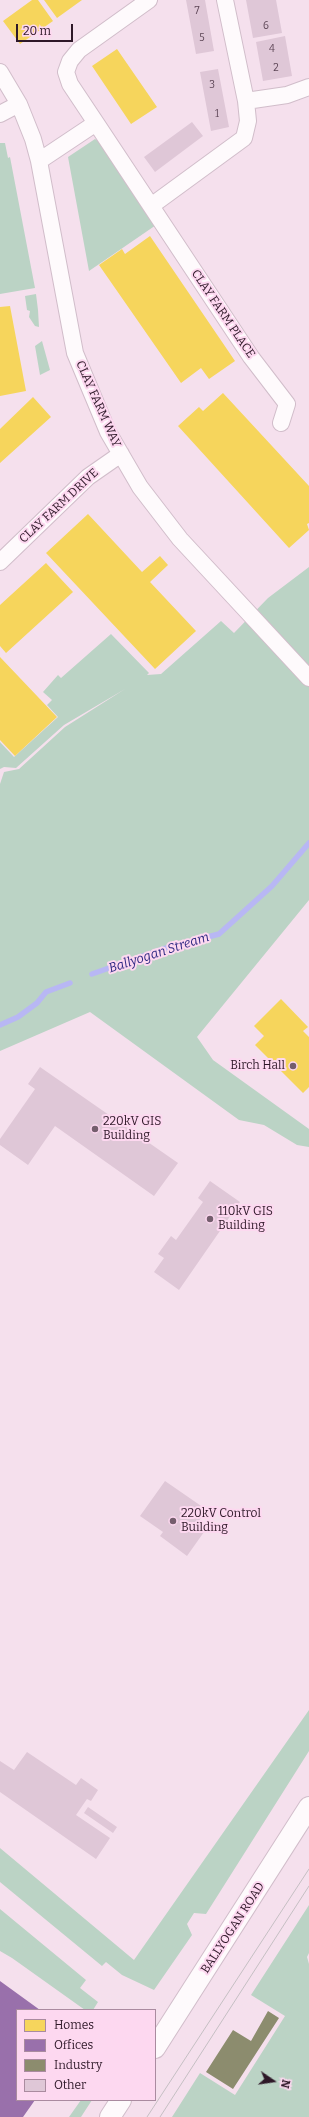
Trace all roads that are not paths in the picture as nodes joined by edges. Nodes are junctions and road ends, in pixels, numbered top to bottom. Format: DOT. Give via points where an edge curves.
graph roads {
  1 [pos="149,0"];
  2 [pos="225,0"];
  3 [pos="0,72"];
  4 [pos="309,87"];
  5 [pos="246,101"];
  6 [pos="19,104"];
  7 [pos="0,114"];
  8 [pos="96,123"];
  9 [pos="39,161"];
  10 [pos="151,206"];
  11 [pos="281,423"];
  12 [pos="121,454"];
  13 [pos="0,562"];
  14 [pos="309,678"];
  15 [pos="309,1808"];
  16 [pos="156,2046"];
  17 [pos="120,2101"];
  18 [pos="110,2117"];
  1 -- 8 [label="street, CLAY FARM PLACE" via="79,50 70,60 66,72 70,84"];
  2 -- 5 [label="street"];
  3 -- 6 [label="street, CLAY FARM WAY"];
  4 -- 5 [label="street" via="287,95"];
  5 -- 10 [label="street" via="248,121 244,138"];
  6 -- 7 [label="street"];
  6 -- 9 [label="street, CLAY FARM WAY"];
  8 -- 9 [label="street"];
  8 -- 10 [label="street, CLAY FARM PLACE"];
  9 -- 12 [label="street, CLAY FARM WAY" via="76,353 108,432"];
  10 -- 11 [label="street, CLAY FARM PLACE" via="251,357 287,404"];
  12 -- 13 [label="street, CLAY FARM DRIVE" via="88,477"];
  12 -- 14 [label="street, CLAY FARM WAY" via="151,502 180,539"];
  15 -- 16 [label="street, BALLYOGAN ROAD"];
  17 -- 18 [label="street"];
}
